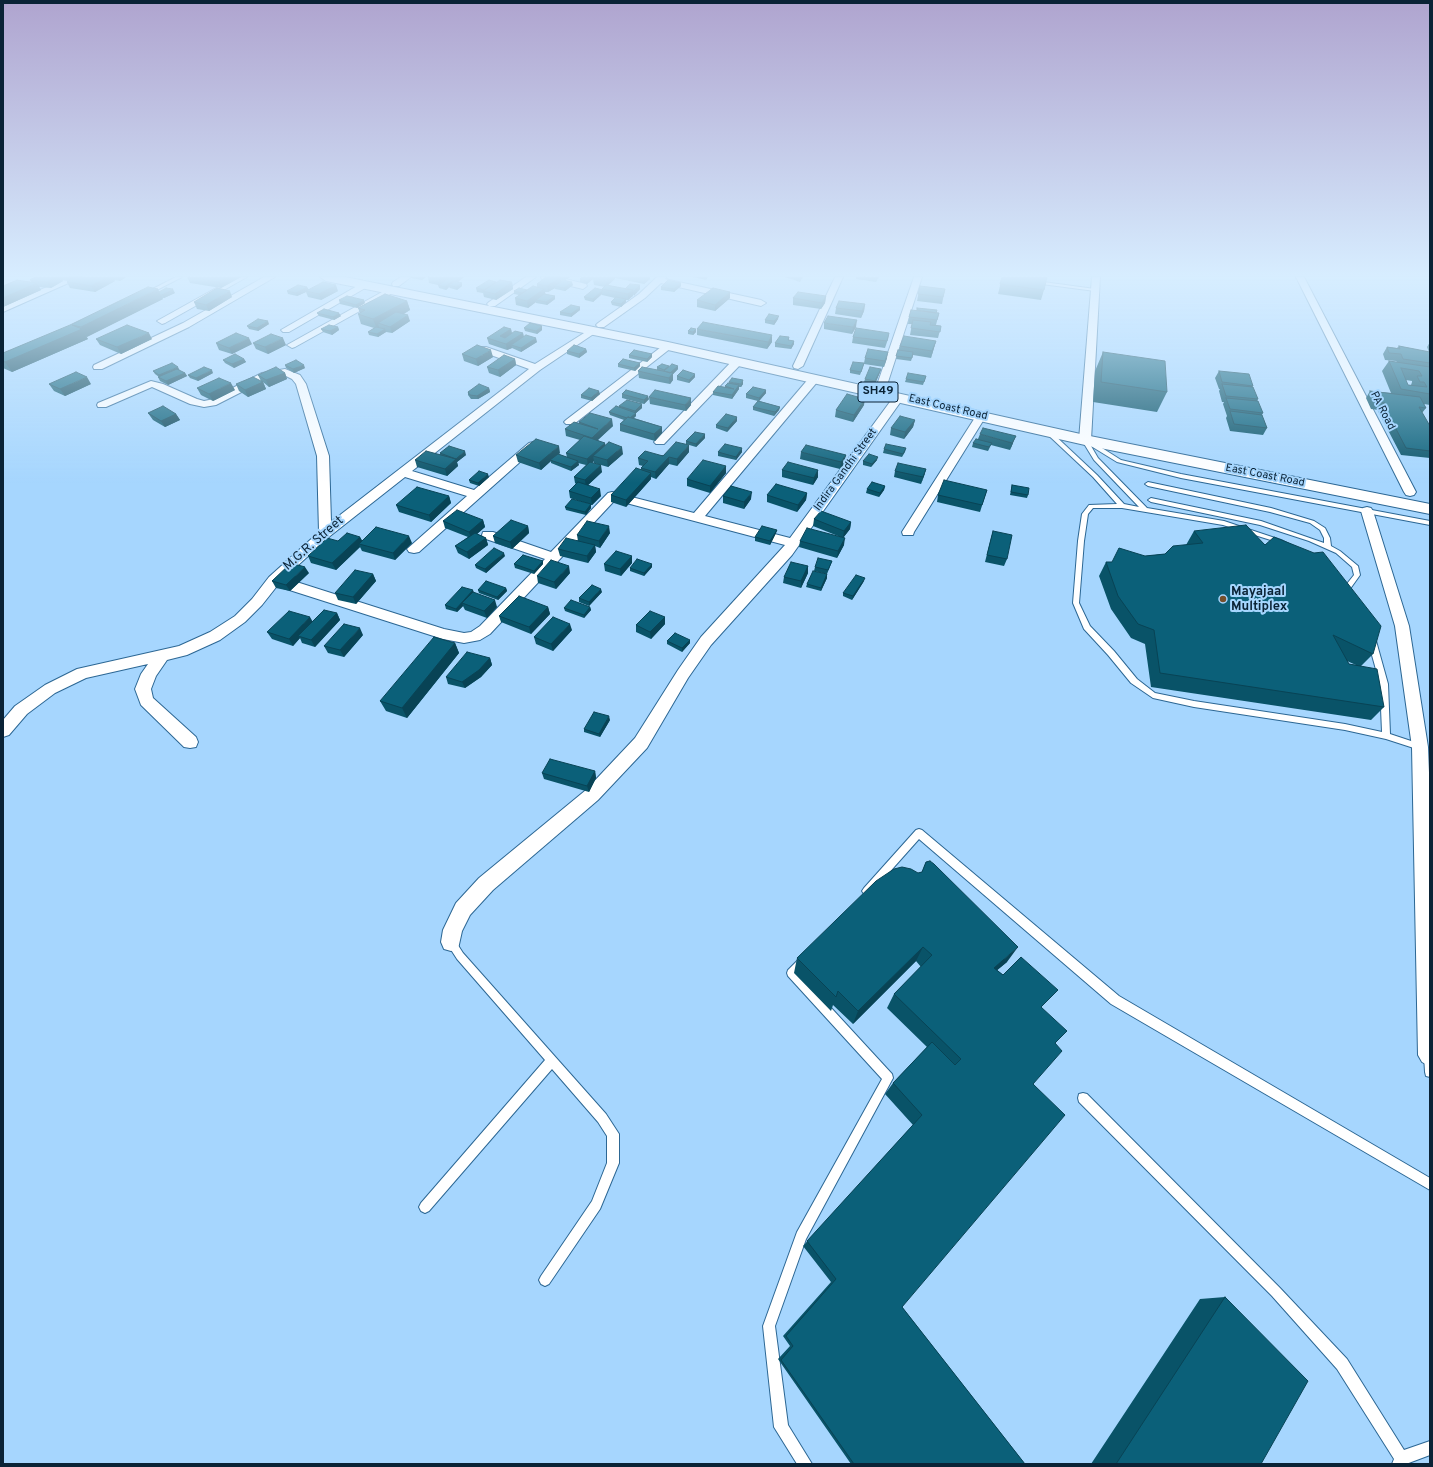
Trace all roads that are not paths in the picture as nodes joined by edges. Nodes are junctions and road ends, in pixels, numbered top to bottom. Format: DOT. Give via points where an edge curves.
graph roads {
  1 [pos="143,345"];
  2 [pos="570,345"];
  3 [pos="689,345"];
  4 [pos="807,345"];
  5 [pos="895,345"];
  6 [pos="1092,345"];
  7 [pos="1335,345"];
  8 [pos="668,346"];
  9 [pos="483,349"];
  10 [pos="738,362"];
  11 [pos="798,366"];
  12 [pos="98,367"];
  13 [pos="536,368"];
  14 [pos="814,378"];
  15 [pos="882,385"];
  16 [pos="899,397"];
  17 [pos="102,405"];
  18 [pos="981,416"];
  19 [pos="570,422"];
  20 [pos="1047,431"];
  21 [pos="1086,434"];
  22 [pos="539,441"];
  23 [pos="660,442"];
  24 [pos="402,472"];
  25 [pos="1148,484"];
  26 [pos="1410,492"];
  27 [pos="476,495"];
  28 [pos="1430,495"];
  29 [pos="1151,500"];
  30 [pos="1122,506"];
  31 [pos="1430,508"];
  32 [pos="1146,510"];
  33 [pos="1367,511"];
  34 [pos="696,519"];
  35 [pos="1430,523"];
  36 [pos="908,532"];
  37 [pos="325,533"];
  38 [pos="488,535"];
  39 [pos="792,543"];
  40 [pos="1328,548"];
  41 [pos="414,549"];
  42 [pos="553,557"];
  43 [pos="274,580"];
  44 [pos="1346,589"];
  45 [pos="162,655"];
  46 [pos="3,731"];
  47 [pos="1386,736"];
  48 [pos="190,742"];
  49 [pos="1424,751"];
  50 [pos="861,897"];
  51 [pos="451,942"];
  52 [pos="808,955"];
  53 [pos="1430,1054"];
  54 [pos="552,1060"];
  55 [pos="1430,1072"];
  56 [pos="1083,1098"];
  57 [pos="1430,1184"];
  58 [pos="425,1208"];
  59 [pos="545,1280"];
  60 [pos="1430,1448"];
  61 [pos="1400,1461"];
  62 [pos="805,1464"];
  1 -- 12 [label="street"];
  2 -- 13 [label="street, M.G.R. Street"];
  3 -- 11 [label="main road, East Coast Road / SH49"];
  4 -- 11 [label="street"];
  5 -- 15 [label="street"];
  6 -- 21 [label="street"];
  7 -- 26 [label="street, PA Road"];
  8 -- 10 [label="main road, East Coast Road / SH49"];
  8 -- 19 [label="street"];
  9 -- 13 [label="street"];
  10 -- 14 [label="main road, East Coast Road / SH49"];
  10 -- 23 [label="street"];
  11 -- 15 [label="main road, East Coast Road / SH49"];
  13 -- 24 [label="street, M.G.R. Street"];
  14 -- 16 [label="main road, East Coast Road / SH49"];
  14 -- 34 [label="street"];
  15 -- 21 [label="main road, East Coast Road / SH49"];
  16 -- 18 [label="main road, East Coast Road / SH49"];
  16 -- 39 [label="street, Indira Gandhi Street"];
  17 -- 37 [label="street" via="151,384 204,404 212,403 266,375 284,372 296,377 301,384 323,456"];
  18 -- 20 [label="main road, East Coast Road / SH49"];
  18 -- 36 [label="street"];
  20 -- 21 [label="main road, East Coast Road / SH49"];
  20 -- 30 [label="lane" via="1095,476"];
  21 -- 26 [label="main road, East Coast Road / SH49"];
  21 -- 31 [label="main road, East Coast Road / SH49"];
  21 -- 32 [label="lane" via="1096,459"];
  21 -- 33 [label="lane" via="1119,461 1181,476"];
  22 -- 27 [label="street"];
  24 -- 27 [label="street"];
  24 -- 37 [label="street, M.G.R. Street"];
  25 -- 40 [label="lane" via="1271,510 1312,522 1322,529 1327,538"];
  26 -- 28 [label="main road, East Coast Road / SH49"];
  27 -- 41 [label="street"];
  29 -- 40 [label="lane" via="1261,523"];
  30 -- 32 [label="lane"];
  30 -- 47 [label="lane" via="1091,506 1085,514 1080,541 1076,603 1087,628 1134,681 1153,696"];
  32 -- 44 [label="lane" via="1224,523 1279,541 1316,561"];
  33 -- 35 [label="lane"];
  33 -- 49 [label="street" via="1402,626"];
  34 -- 39 [label="street"];
  34 -- 42 [label="street" via="612,496"];
  37 -- 43 [label="street, M.G.R. Street"];
  38 -- 42 [label="street"];
  39 -- 51 [label="street, Indira Gandhi Street" via="775,567 706,641 641,743 592,795 486,884 463,909 453,930"];
  40 -- 44 [label="lane" via="1338,552 1355,566 1357,575"];
  42 -- 43 [label="street" via="485,630 475,636 464,638 444,634"];
  43 -- 45 [label="street, M.G.R. Street" via="240,619 215,636 182,651"];
  44 -- 47 [label="lane" via="1369,630 1380,669 1384,684"];
  45 -- 46 [label="street, M.G.R. Street" via="82,673 35,699 21,710"];
  45 -- 48 [label="street" via="142,689 146,701"];
  47 -- 49 [label="lane"];
  49 -- 53 [label="street"];
  50 -- 57 [label="lane" via="919,833 1115,1000"];
  51 -- 54 [label="lane" via="460,956"];
  52 -- 62 [label="lane" via="792,973 888,1078 801,1236 768,1326 781,1428"];
  53 -- 55 [label="lane"];
  54 -- 58 [label="lane"];
  54 -- 59 [label="lane" via="613,1134 613,1163 596,1205"];
  56 -- 61 [label="lane" via="1276,1292 1342,1364"];
  60 -- 61 [label="lane"];
}
